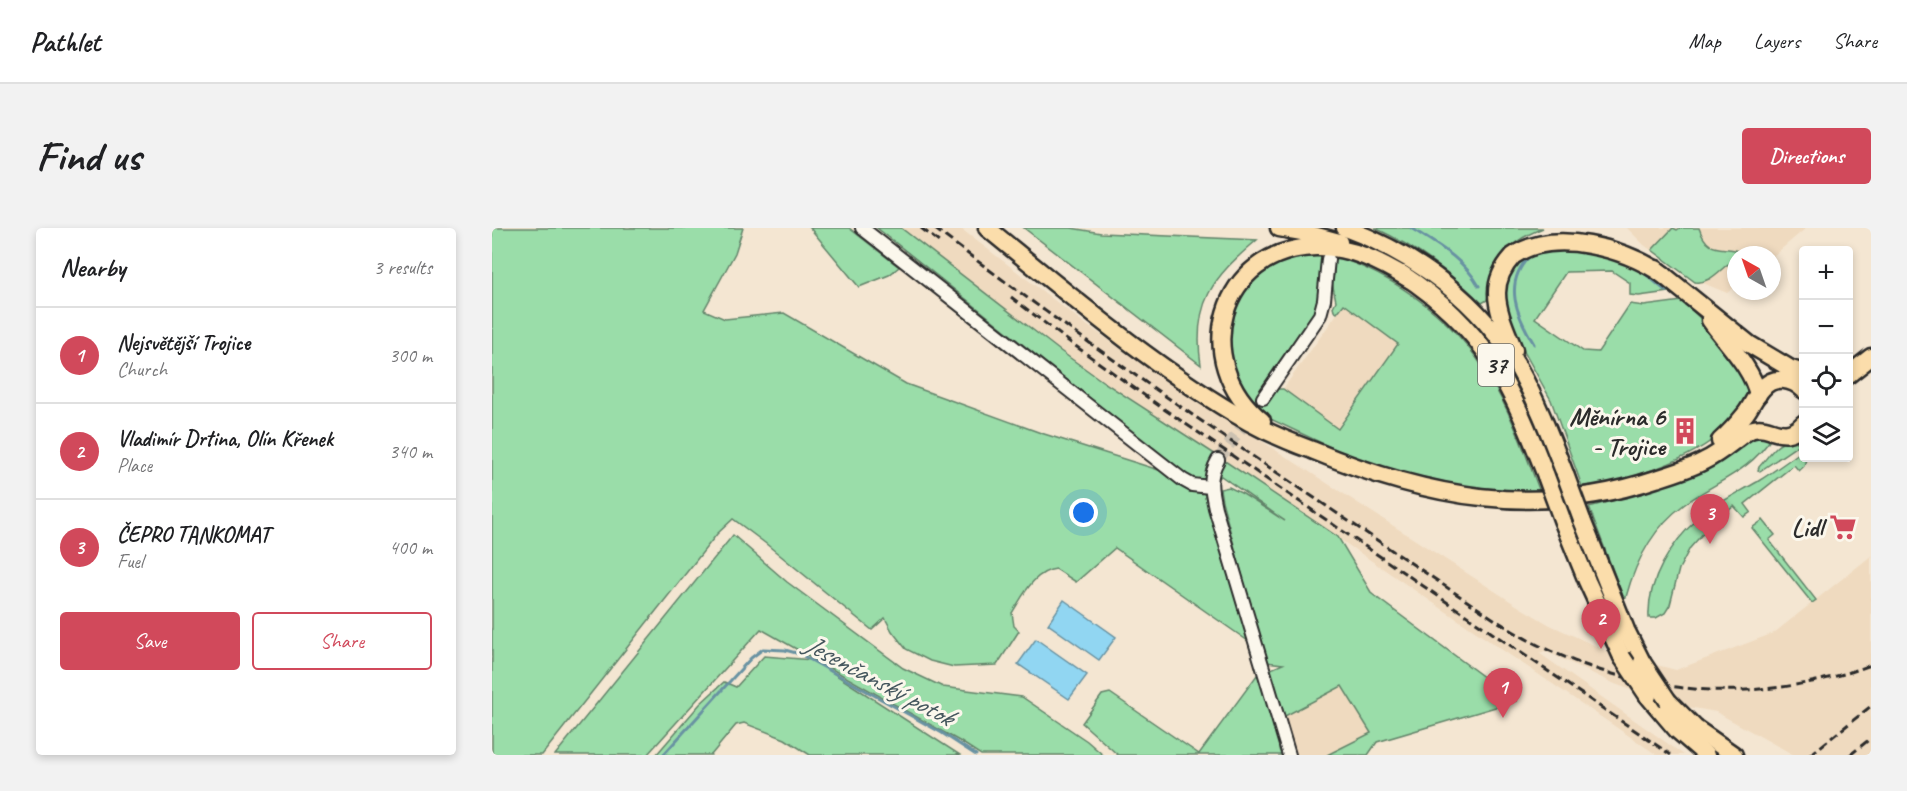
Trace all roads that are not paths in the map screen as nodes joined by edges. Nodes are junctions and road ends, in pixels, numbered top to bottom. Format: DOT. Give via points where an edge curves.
graph roads {
  1 [pos="862,228"];
  2 [pos="987,228"];
  3 [pos="1279,228"];
  4 [pos="1346,228"];
  5 [pos="1592,228"];
  6 [pos="1554,231"];
  7 [pos="1328,259"];
  8 [pos="1664,275"];
  9 [pos="1410,279"];
  10 [pos="1697,302"];
  11 [pos="1871,356"];
  12 [pos="1853,365"];
  13 [pos="1871,369"];
  14 [pos="1853,371"];
  15 [pos="1526,382"];
  16 [pos="1799,383"];
  17 [pos="1853,383"];
  18 [pos="1799,384"];
  19 [pos="1757,396"];
  20 [pos="1263,398"];
  21 [pos="1799,427"];
  22 [pos="1766,429"];
  23 [pos="1312,451"];
  24 [pos="1218,460"];
  25 [pos="1661,478"];
  26 [pos="1210,487"];
  27 [pos="1289,755"];
  28 [pos="1706,755"];
  29 [pos="1734,755"];
  1 -- 26 [label="street" via="1183,480"];
  2 -- 23 [label="main road" via="1192,386 1248,421"];
  3 -- 9 [label="main road, 37" via="1347,245"];
  4 -- 15 [label="main road, 37" via="1400,252 1445,283 1490,328"];
  5 -- 8 [label="main road"];
  6 -- 8 [label="main road" via="1611,245"];
  6 -- 15 [label="main road" via="1516,253 1497,287 1502,317"];
  7 -- 20 [label="street" via="1320,315"];
  8 -- 10 [label="main road"];
  9 -- 23 [label="main road" via="1354,252 1302,248 1278,254 1259,265 1231,299 1222,322 1220,345 1230,383 1255,416"];
  9 -- 28 [label="main road, 37, bridge" via="1457,318 1489,356 1518,406 1622,657 1677,730"];
  10 -- 16 [label="main road" via="1755,356"];
  10 -- 19 [label="main road" via="1747,371"];
  11 -- 12 [label="main road"];
  11 -- 14 [label="main road"];
  13 -- 17 [label="main road"];
  15 -- 29 [label="main road, 37, bridge" via="1642,662 1668,701 1695,728"];
  18 -- 19 [label="main road" via="1774,381"];
  19 -- 22 [label="main road" via="1757,417"];
  19 -- 25 [label="main road" via="1735,427 1716,445"];
  21 -- 22 [label="main road" via="1784,434"];
  22 -- 25 [label="main road" via="1753,428 1705,461"];
  23 -- 25 [label="main road" via="1406,484 1502,499 1587,497"];
  24 -- 26 [label="street"];
  26 -- 27 [label="street"];
}
